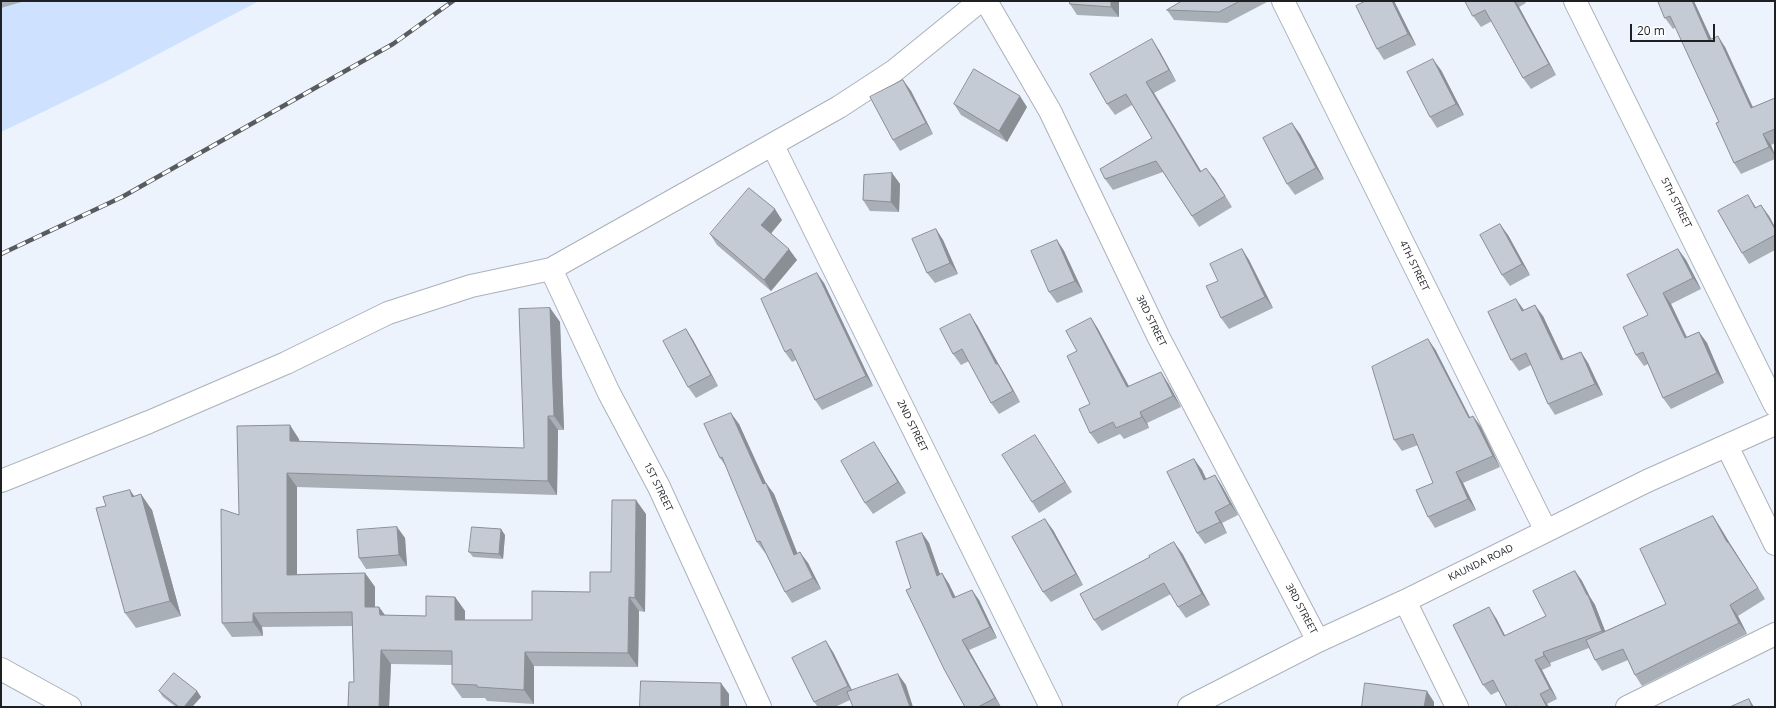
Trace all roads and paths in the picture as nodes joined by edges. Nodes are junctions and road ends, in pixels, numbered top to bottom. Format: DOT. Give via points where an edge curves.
graph roads {
  1 [pos="980,1"];
  2 [pos="986,1"];
  3 [pos="1283,1"];
  4 [pos="1575,1"];
  5 [pos="773,146"];
  6 [pos="551,269"];
  7 [pos="1775,405"];
  8 [pos="1775,424"];
  9 [pos="1727,446"];
  10 [pos="1,481"];
  11 [pos="1546,531"];
  12 [pos="1775,544"];
  13 [pos="1405,601"];
  14 [pos="1775,634"];
  15 [pos="1318,641"];
  16 [pos="1,669"];
  17 [pos="70,707"];
  18 [pos="760,707"];
  19 [pos="1051,707"];
  20 [pos="1188,707"];
  21 [pos="1457,707"];
  22 [pos="1627,707"];
  1 -- 5 [label="street" via="894,71"];
  2 -- 15 [label="street, 3RD STREET" via="1050,112 1160,338"];
  3 -- 11 [label="street, 4TH STREET"];
  4 -- 7 [label="street, 5TH STREET"];
  5 -- 6 [label="street"];
  5 -- 19 [label="street, 2ND STREET"];
  6 -- 10 [label="street" via="471,286 388,313 286,363 149,422"];
  6 -- 18 [label="street, 1ST STREET" via="610,393 659,486"];
  8 -- 9 [label="street, KAUNDA ROAD"];
  9 -- 11 [label="street, KAUNDA ROAD" via="1647,481"];
  9 -- 12 [label="street"];
  11 -- 13 [label="street, KAUNDA ROAD"];
  13 -- 15 [label="street, KAUNDA ROAD"];
  13 -- 21 [label="street"];
  14 -- 22 [label="street"];
  15 -- 20 [label="street, KAUNDA ROAD"];
  16 -- 17 [label="street"];
}
